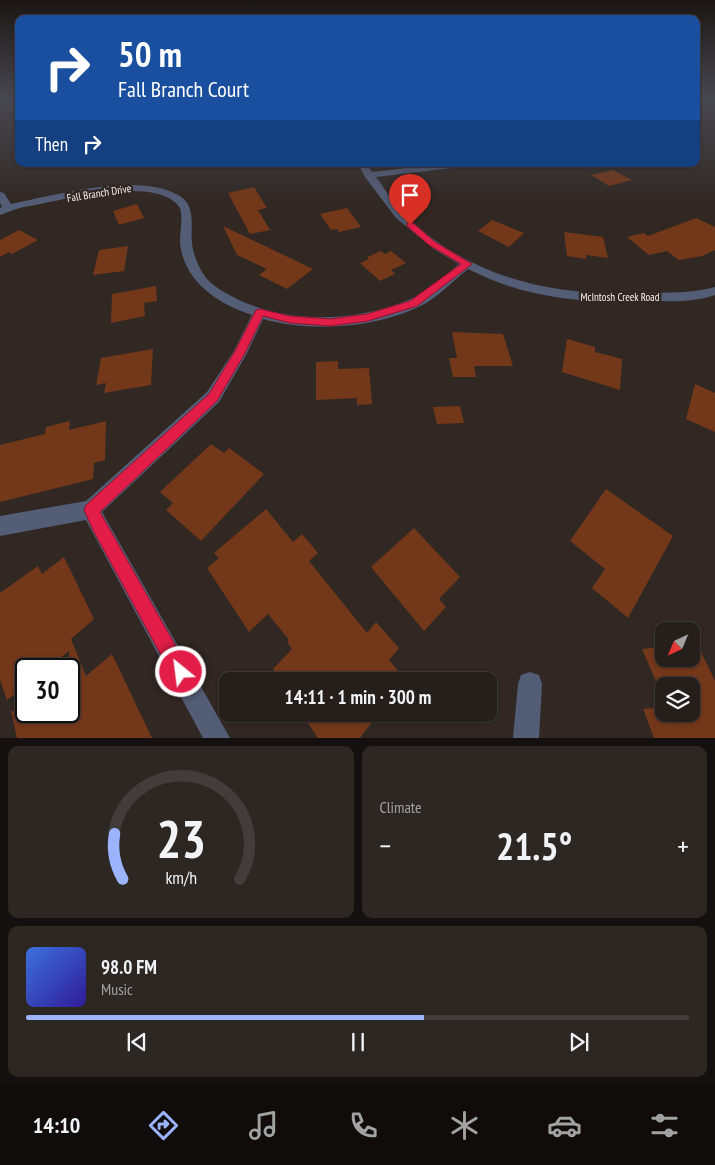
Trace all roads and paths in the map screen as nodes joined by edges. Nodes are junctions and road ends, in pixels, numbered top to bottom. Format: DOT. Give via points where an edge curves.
graph roads {
  1 [pos="364,167"];
  2 [pos="434,167"];
  3 [pos="371,174"];
  4 [pos="0,195"];
  5 [pos="4,210"];
  6 [pos="467,264"];
  7 [pos="715,291"];
  8 [pos="260,312"];
  9 [pos="91,510"];
  10 [pos="0,526"];
  11 [pos="530,684"];
  12 [pos="217,738"];
  13 [pos="526,738"];
  1 -- 3 [label="street, McIntosh Creek Road"];
  2 -- 3 [label="street"];
  3 -- 6 [label="street, McIntosh Creek Road" via="399,215 432,243"];
  4 -- 5 [label="street"];
  5 -- 8 [label="street, Fall Branch Drive" via="104,190 133,187 166,193 181,202 188,215 186,248 199,278 244,309"];
  6 -- 7 [label="street, McIntosh Creek Road" via="516,285 578,297 702,296"];
  6 -- 8 [label="street, Fall Branch Drive" via="413,304 368,318 330,322 290,319"];
  8 -- 9 [label="street" via="213,398"];
  9 -- 10 [label="street"];
  9 -- 12 [label="street"];
  11 -- 13 [label="street"];
}
